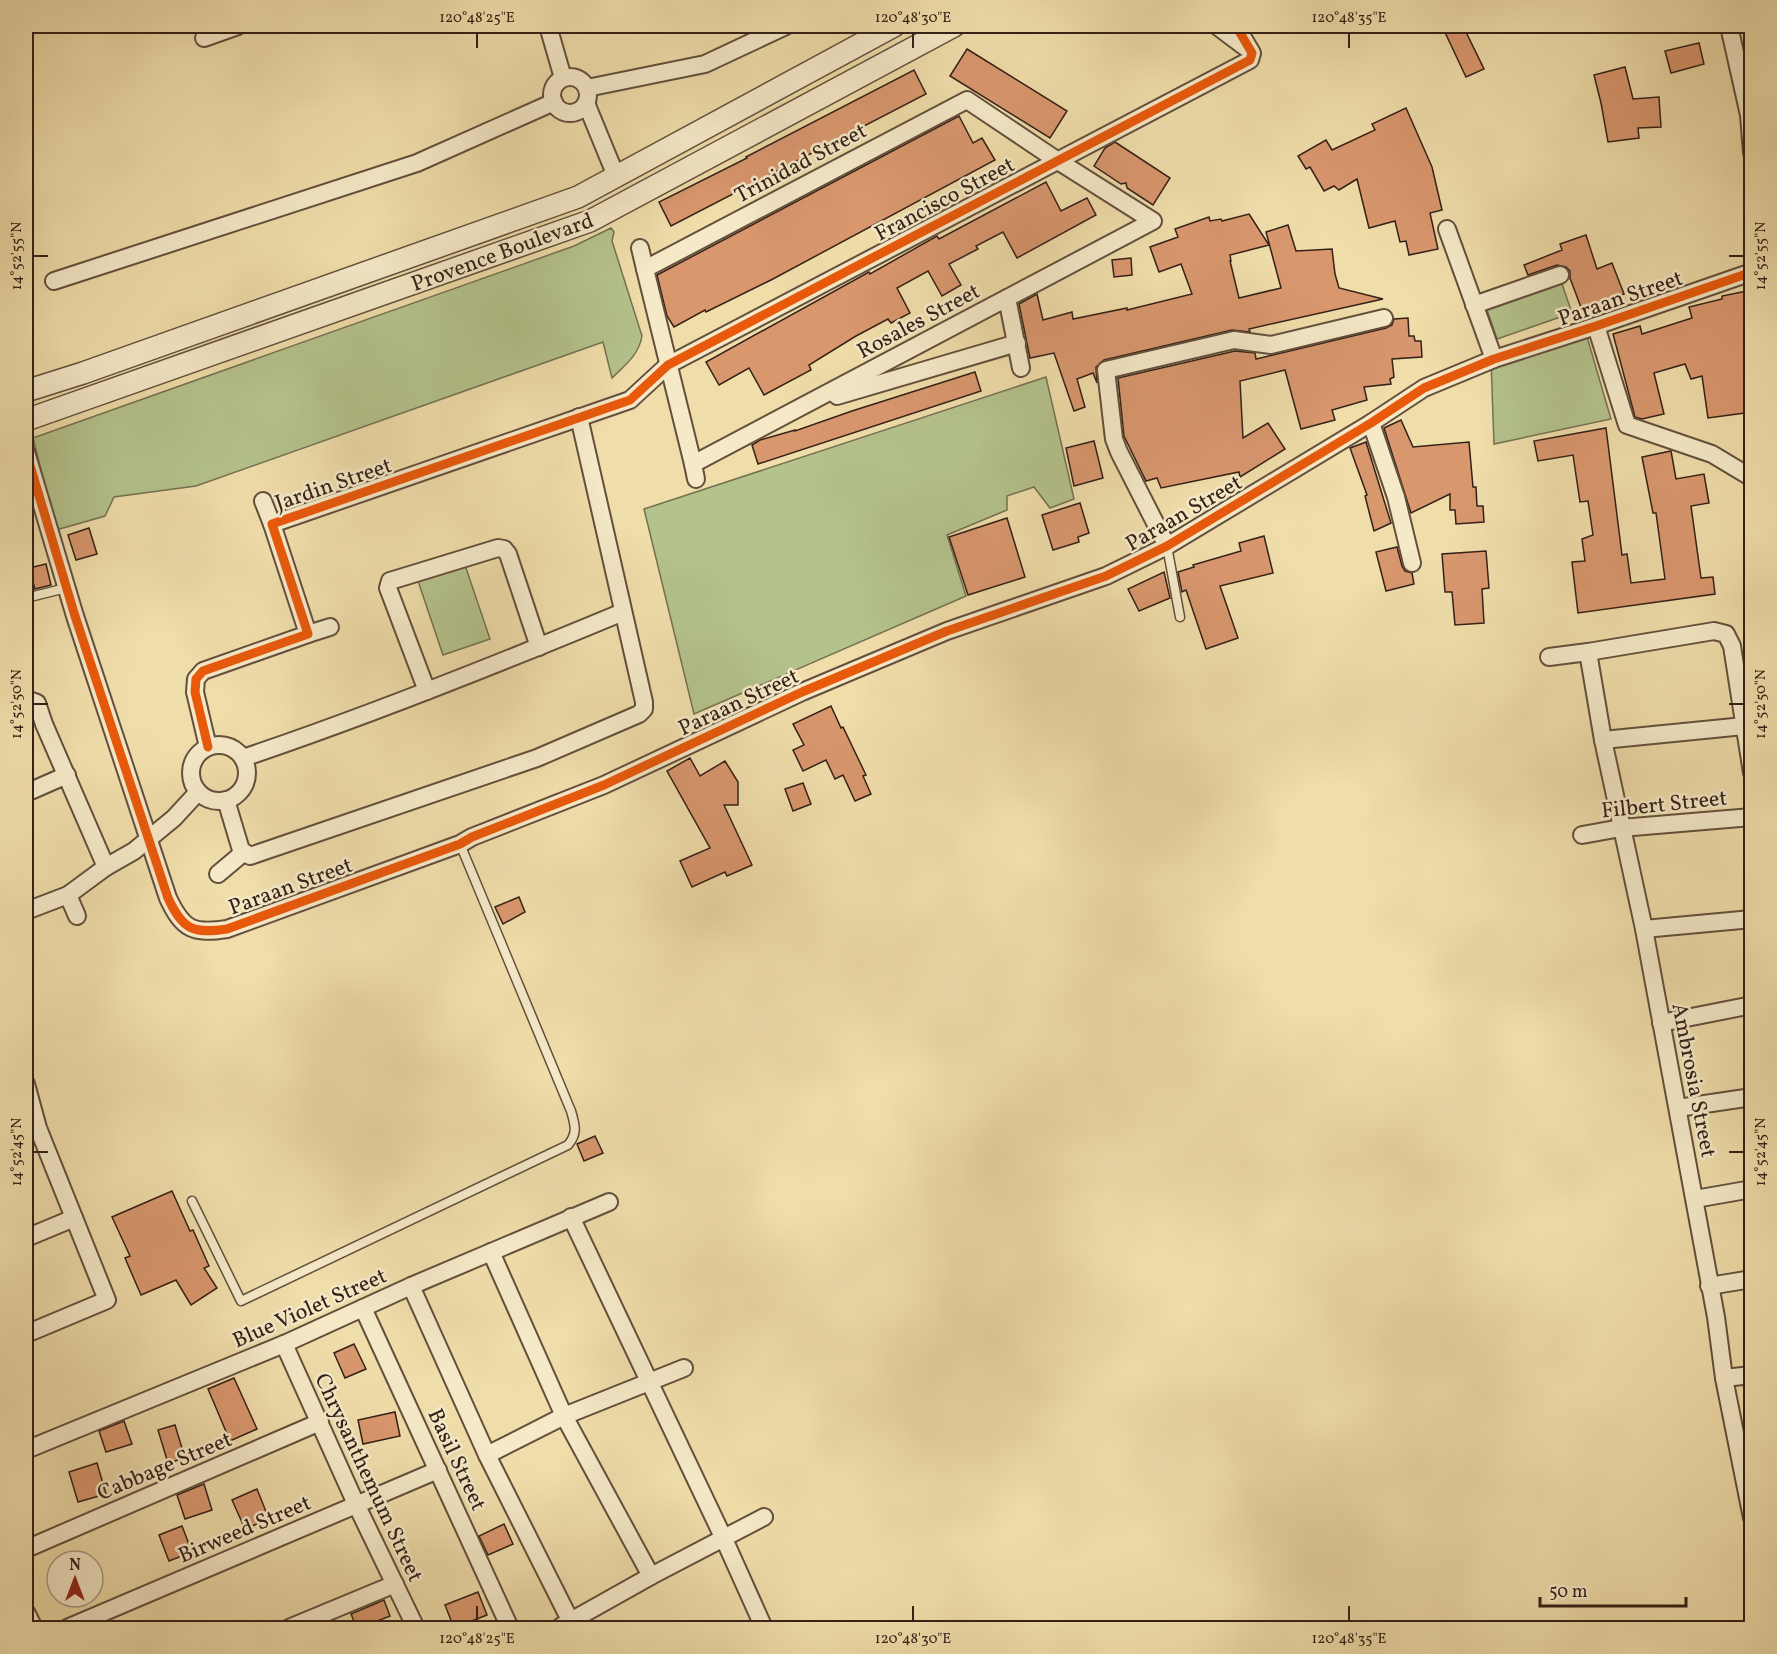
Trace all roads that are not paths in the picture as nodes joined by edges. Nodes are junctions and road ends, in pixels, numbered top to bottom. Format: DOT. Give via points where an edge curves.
graph roads {
  1 [pos="238,26"];
  2 [pos="548,26"];
  3 [pos="786,26"];
  4 [pos="894,26"];
  5 [pos="954,26"];
  6 [pos="1218,26"];
  7 [pos="1236,26"];
  8 [pos="1729,26"];
  9 [pos="204,38"];
  10 [pos="1252,53"];
  11 [pos="563,78"];
  12 [pos="587,96"];
  13 [pos="554,102"];
  14 [pos="1752,153"];
  15 [pos="1058,161"];
  16 [pos="616,176"];
  17 [pos="578,197"];
  18 [pos="590,221"];
  19 [pos="1447,229"];
  20 [pos="640,248"];
  21 [pos="645,269"];
  22 [pos="1752,272"];
  23 [pos="1560,275"];
  24 [pos="54,281"];
  25 [pos="1007,298"];
  26 [pos="1474,305"];
  27 [pos="1384,318"];
  28 [pos="1596,326"];
  29 [pos="1017,344"];
  30 [pos="1494,359"];
  31 [pos="668,365"];
  32 [pos="1021,368"];
  33 [pos="26,391"];
  34 [pos="630,400"];
  35 [pos="801,406"];
  36 [pos="579,417"];
  37 [pos="26,420"];
  38 [pos="1371,423"];
  39 [pos="26,452"];
  40 [pos="1752,478"];
  41 [pos="263,501"];
  42 [pos="272,524"];
  43 [pos="1167,546"];
  44 [pos="1412,563"];
  45 [pos="26,579"];
  46 [pos="66,588"];
  47 [pos="28,597"];
  48 [pos="623,612"];
  49 [pos="1180,617"];
  50 [pos="330,627"];
  51 [pos="308,634"];
  52 [pos="539,647"];
  53 [pos="1588,652"];
  54 [pos="1549,657"];
  55 [pos="427,691"];
  56 [pos="26,699"];
  57 [pos="1744,726"];
  58 [pos="1603,740"];
  59 [pos="208,747"];
  60 [pos="243,758"];
  61 [pos="1752,773"];
  62 [pos="67,775"];
  63 [pos="198,792"];
  64 [pos="26,793"];
  65 [pos="226,800"];
  66 [pos="1752,817"];
  67 [pos="1622,828"];
  68 [pos="1582,835"];
  69 [pos="149,839"];
  70 [pos="460,844"];
  71 [pos="243,853"];
  72 [pos="106,867"];
  73 [pos="218,874"];
  74 [pos="68,895"];
  75 [pos="26,911"];
  76 [pos="77,916"];
  77 [pos="1752,919"];
  78 [pos="1644,929"];
  79 [pos="1752,1005"];
  80 [pos="1661,1023"];
  81 [pos="26,1084"];
  82 [pos="1752,1097"];
  83 [pos="1678,1108"];
  84 [pos="32,1130"];
  85 [pos="1752,1189"];
  86 [pos="1695,1199"];
  87 [pos="192,1201"];
  88 [pos="609,1202"];
  89 [pos="570,1217"];
  90 [pos="74,1218"];
  91 [pos="26,1238"];
  92 [pos="491,1252"];
  93 [pos="1752,1279"];
  94 [pos="411,1286"];
  95 [pos="1709,1286"];
  96 [pos="363,1308"];
  97 [pos="26,1334"];
  98 [pos="284,1344"];
  99 [pos="684,1368"];
  100 [pos="1752,1375"];
  101 [pos="1724,1378"];
  102 [pos="649,1380"];
  103 [pos="564,1416"];
  104 [pos="320,1422"];
  105 [pos="26,1450"];
  106 [pos="487,1455"];
  107 [pos="1747,1460"];
  108 [pos="438,1470"];
  109 [pos="356,1504"];
  110 [pos="764,1517"];
  111 [pos="1752,1518"];
  112 [pos="724,1539"];
  113 [pos="26,1549"];
  114 [pos="651,1576"];
  115 [pos="395,1584"];
  116 [pos="26,1612"];
  117 [pos="568,1626"];
  118 [pos="34,1629"];
  119 [pos="67,1629"];
  120 [pos="289,1629"];
  121 [pos="416,1629"];
  122 [pos="510,1629"];
  123 [pos="764,1629"];
  1 -- 9 [label="street"];
  2 -- 11 [label="street"];
  3 -- 12 [label="street" via="705,64"];
  4 -- 16 [label="street, Provence Boulevard"];
  5 -- 18 [label="street, Provence Boulevard"];
  6 -- 10 [label="street"];
  7 -- 10 [label="street"];
  8 -- 14 [label="street" via="1749,115"];
  10 -- 15 [label="street, Francisco Street" via="1250,60"];
  11 -- 12 [label="street" via="577,78"];
  11 -- 13 [label="street" via="554,88"];
  12 -- 13 [label="street" via="582,108 570,112"];
  12 -- 16 [label="street"];
  13 -- 24 [label="street" via="417,163"];
  15 -- 21 [label="street, Trinidad Street" via="967,100"];
  15 -- 25 [label="street, Rosales Street" via="1158,226"];
  15 -- 31 [label="street, Francisco Street"];
  16 -- 17 [label="street, Provence Boulevard"];
  17 -- 18 [label="street"];
  17 -- 33 [label="street, Provence Boulevard"];
  18 -- 37 [label="street, Provence Boulevard"];
  19 -- 26 [label="street"];
  20 -- 21 [label="street"];
  21 -- 31 [label="street"];
  22 -- 28 [label="street, Paraan Street"];
  23 -- 26 [label="street"];
  25 -- 29 [label="street"];
  25 -- 35 [label="street, Rosales Street"];
  26 -- 30 [label="street"];
  27 -- 43 [label="street" via="1271,345 1234,340 1106,370 1114,439"];
  28 -- 30 [label="street, Paraan Street"];
  28 -- 40 [label="street" via="1627,425 1712,454"];
  29 -- 32 [label="street"];
  29 -- 35 [label="street"];
  30 -- 38 [label="street, Paraan Street" via="1424,388"];
  31 -- 34 [label="street, Francisco Street"];
  31 -- 35 [label="street, Rosales Street" via="694,472"];
  34 -- 36 [label="street, Jardin Street"];
  36 -- 42 [label="street, Jardin Street"];
  36 -- 48 [label="street"];
  38 -- 43 [label="street, Paraan Street"];
  38 -- 44 [label="street" via="1396,497"];
  39 -- 46 [label="street, Paraan Street"];
  41 -- 42 [label="street"];
  42 -- 51 [label="street, Jardin Street"];
  43 -- 49 [label="lane"];
  43 -- 70 [label="street, Paraan Street" via="1106,576 947,630 802,692 604,786"];
  45 -- 47 [label="lane"];
  46 -- 47 [label="lane"];
  46 -- 69 [label="street, Paraan Street"];
  48 -- 52 [label="street"];
  48 -- 71 [label="street" via="644,702 639,714 537,758 250,856"];
  50 -- 51 [label="street"];
  51 -- 59 [label="street" via="202,670 195,692"];
  52 -- 55 [label="street"];
  52 -- 55 [label="street" via="504,549 390,581 388,588"];
  53 -- 54 [label="street"];
  53 -- 57 [label="street" via="1714,630 1726,634 1732,646"];
  53 -- 58 [label="street, Ambrosia Street"];
  55 -- 60 [label="street"];
  56 -- 62 [label="street" via="37,703"];
  57 -- 58 [label="street"];
  57 -- 61 [label="street"];
  58 -- 67 [label="street, Ambrosia Street"];
  59 -- 60 [label="street" via="228,746"];
  59 -- 63 [label="street" via="199,753 190,772"];
  60 -- 65 [label="street" via="245,784"];
  62 -- 64 [label="street"];
  62 -- 72 [label="street"];
  63 -- 65 [label="street" via="216,801"];
  63 -- 69 [label="street"];
  65 -- 71 [label="street"];
  66 -- 67 [label="street, Filbert Street"];
  67 -- 68 [label="street, Filbert Street"];
  67 -- 78 [label="street, Ambrosia Street"];
  69 -- 70 [label="street, Paraan Street" via="174,912 195,931 206,932 227,929"];
  69 -- 72 [label="street"];
  70 -- 87 [label="lane" via="571,1111 575,1138 568,1145 241,1301"];
  71 -- 73 [label="street"];
  72 -- 74 [label="street"];
  74 -- 75 [label="street"];
  74 -- 76 [label="street"];
  77 -- 78 [label="street"];
  78 -- 80 [label="street, Ambrosia Street"];
  79 -- 80 [label="street"];
  80 -- 83 [label="street, Ambrosia Street"];
  81 -- 84 [label="street"];
  82 -- 83 [label="street"];
  83 -- 86 [label="street, Ambrosia Street"];
  84 -- 90 [label="street"];
  85 -- 86 [label="street"];
  86 -- 95 [label="street, Ambrosia Street"];
  88 -- 89 [label="street, Blue Violet Street"];
  89 -- 92 [label="street, Blue Violet Street"];
  89 -- 102 [label="street"];
  90 -- 91 [label="street"];
  90 -- 97 [label="street" via="107,1300"];
  92 -- 94 [label="street, Blue Violet Street"];
  92 -- 103 [label="street"];
  93 -- 95 [label="street"];
  94 -- 96 [label="street, Blue Violet Street"];
  94 -- 106 [label="street"];
  95 -- 101 [label="street, Ambrosia Street"];
  96 -- 98 [label="street, Blue Violet Street"];
  96 -- 108 [label="street, Basil Street"];
  98 -- 104 [label="street, Chrysanthemum Street"];
  98 -- 105 [label="street, Blue Violet Street"];
  99 -- 102 [label="street"];
  100 -- 101 [label="street"];
  101 -- 107 [label="street, Ambrosia Street"];
  102 -- 103 [label="street"];
  102 -- 112 [label="street"];
  103 -- 106 [label="street"];
  103 -- 114 [label="street"];
  104 -- 109 [label="street, Chrysanthemum Street"];
  104 -- 113 [label="street, Cabbage Street"];
  106 -- 117 [label="street"];
  107 -- 111 [label="street, Ambrosia Street"];
  108 -- 109 [label="street, Birweed Street"];
  108 -- 122 [label="street, Basil Street"];
  109 -- 115 [label="street, Chrysanthemum Street"];
  109 -- 119 [label="street, Birweed Street"];
  110 -- 112 [label="street"];
  112 -- 114 [label="street"];
  112 -- 123 [label="street"];
  114 -- 117 [label="street"];
  115 -- 120 [label="street"];
  115 -- 121 [label="street, Chrysanthemum Street"];
  116 -- 118 [label="street"];
}
